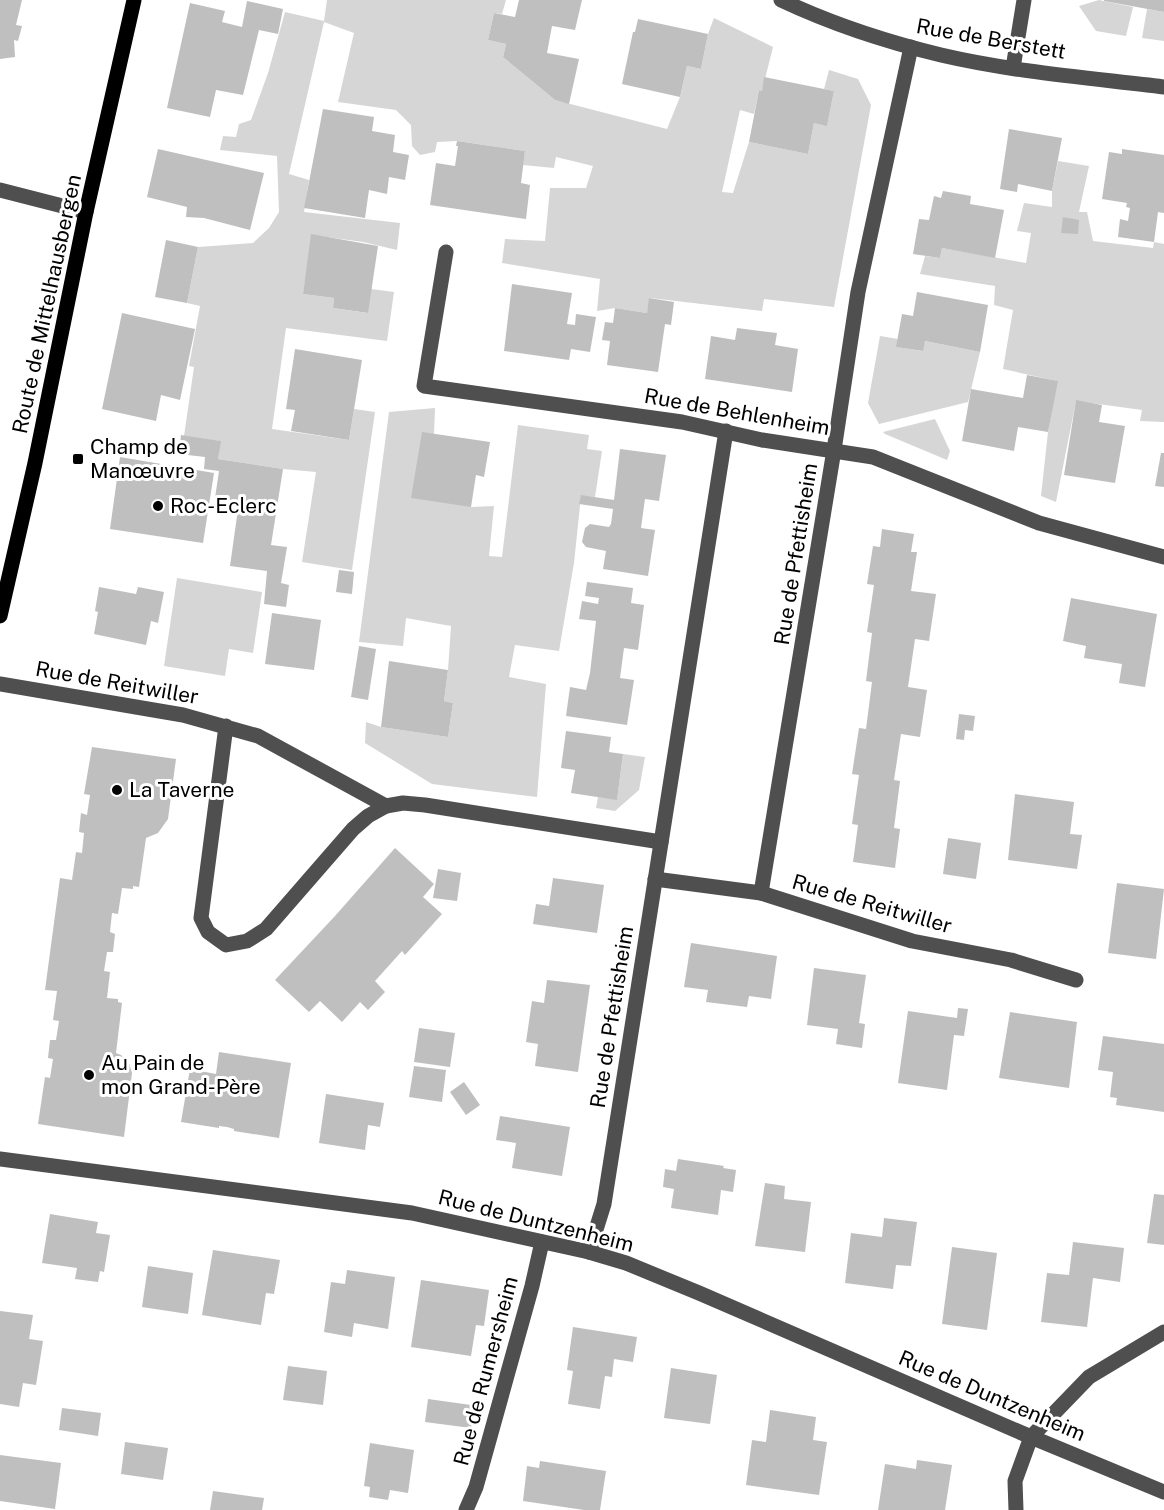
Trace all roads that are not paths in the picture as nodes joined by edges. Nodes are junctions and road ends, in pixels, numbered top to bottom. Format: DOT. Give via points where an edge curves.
graph roads {
  1 [pos="134,0"];
  2 [pos="781,0"];
  3 [pos="1024,0"];
  4 [pos="911,47"];
  5 [pos="1013,68"];
  6 [pos="1164,87"];
  7 [pos="0,190"];
  8 [pos="86,212"];
  9 [pos="446,252"];
  10 [pos="726,431"];
  11 [pos="834,450"];
  12 [pos="1164,557"];
  13 [pos="0,616"];
  14 [pos="0,684"];
  15 [pos="226,726"];
  16 [pos="386,807"];
  17 [pos="661,842"];
  18 [pos="655,879"];
  19 [pos="761,893"];
  20 [pos="1076,980"];
  21 [pos="0,1159"];
  22 [pos="542,1242"];
  23 [pos="589,1252"];
  24 [pos="1164,1332"];
  25 [pos="1031,1437"];
  26 [pos="1164,1492"];
  27 [pos="466,1510"];
  28 [pos="1016,1510"];
  1 -- 8 [label="main road, Route de Mittelhausbergen"];
  2 -- 4 [label="street, Rue de Berstett"];
  3 -- 5 [label="street"];
  4 -- 5 [label="street, Rue de Berstett"];
  4 -- 11 [label="street, Rue de Pfettisheim" via="858,292"];
  5 -- 6 [label="street, Rue de Berstett"];
  7 -- 8 [label="street"];
  8 -- 13 [label="main road, Route de Mittelhausbergen"];
  9 -- 10 [label="street, Rue de Behlenheim" via="424,386"];
  10 -- 11 [label="street, Rue de Behlenheim"];
  10 -- 17 [label="street, Rue de Pfettisheim"];
  11 -- 12 [label="street, Rue de Behlenheim" via="873,457 1039,523"];
  11 -- 19 [label="street, Rue de Pfettisheim"];
  14 -- 15 [label="street, Rue de Reitwiller"];
  15 -- 16 [label="street, Rue de Reitwiller" via="258,736"];
  15 -- 16 [label="street" via="201,918 208,932 226,945 248,942 266,929 353,829"];
  16 -- 17 [label="street" via="403,803 425,805"];
  17 -- 18 [label="street, Rue de Pfettisheim"];
  18 -- 19 [label="street, Rue de Reitwiller"];
  18 -- 23 [label="street, Rue de Pfettisheim" via="604,1204"];
  19 -- 20 [label="street, Rue de Reitwiller" via="912,941 1011,960"];
  21 -- 22 [label="street, Rue de Duntzenheim" via="412,1213"];
  22 -- 23 [label="street, Rue de Duntzenheim"];
  22 -- 27 [label="street, Rue de Rumersheim" via="480,1476"];
  23 -- 25 [label="street, Rue de Duntzenheim" via="699,1293"];
  24 -- 25 [label="street" via="1089,1377"];
  25 -- 26 [label="street, Rue de Duntzenheim"];
  25 -- 28 [label="street" via="1015,1481"];
}
